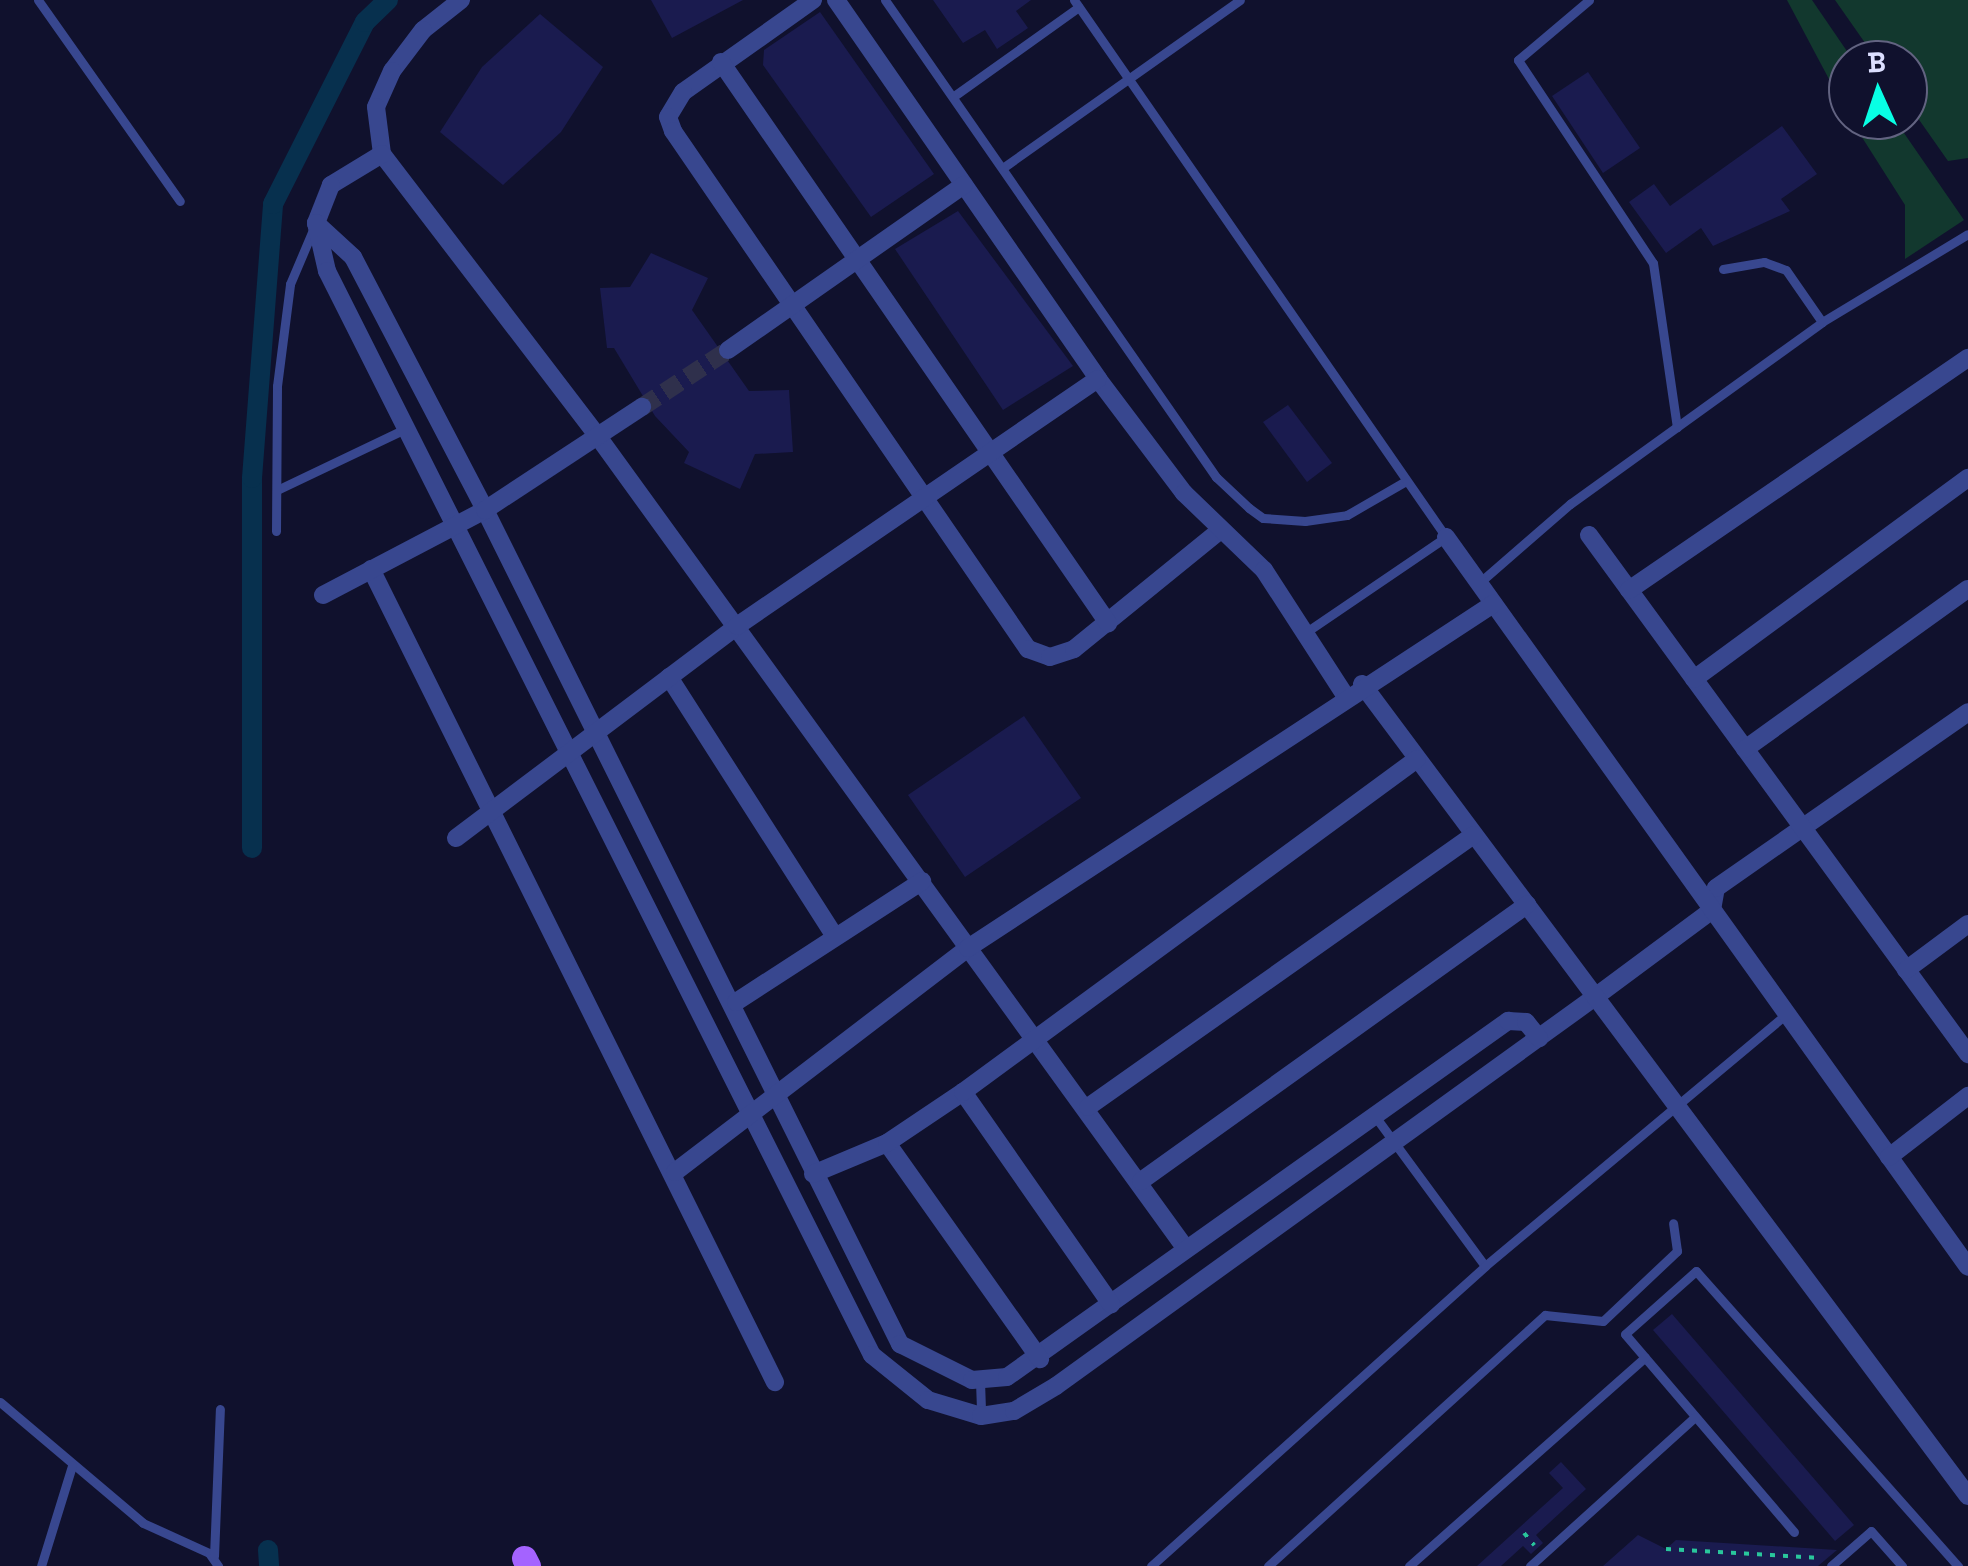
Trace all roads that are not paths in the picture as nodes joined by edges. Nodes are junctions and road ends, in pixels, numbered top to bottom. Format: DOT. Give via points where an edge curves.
graph roads {
  1 [pos="38,0"];
  2 [pos="461,0"];
  3 [pos="813,0"];
  4 [pos="836,0"];
  5 [pos="885,0"];
  6 [pos="1240,0"];
  7 [pos="1589,0"];
  8 [pos="1076,4"];
  9 [pos="720,62"];
  10 [pos="1128,76"];
  11 [pos="954,96"];
  12 [pos="382,154"];
  13 [pos="1004,167"];
  14 [pos="964,186"];
  15 [pos="180,201"];
  16 [pos="316,223"];
  17 [pos="1968,234"];
  18 [pos="856,259"];
  19 [pos="1723,269"];
  20 [pos="793,302"];
  21 [pos="1822,322"];
  22 [pos="728,350"];
  23 [pos="1968,358"];
  24 [pos="1098,378"];
  25 [pos="642,407"];
  26 [pos="411,426"];
  27 [pos="1677,427"];
  28 [pos="599,438"];
  29 [pos="990,452"];
  30 [pos="1968,478"];
  31 [pos="1406,482"];
  32 [pos="276,490"];
  33 [pos="920,501"];
  34 [pos="485,510"];
  35 [pos="460,523"];
  36 [pos="276,532"];
  37 [pos="1218,532"];
  38 [pos="1589,535"];
  39 [pos="1446,538"];
  40 [pos="371,570"];
  41 [pos="1478,584"];
  42 [pos="1968,589"];
  43 [pos="1629,590"];
  44 [pos="323,595"];
  45 [pos="1493,604"];
  46 [pos="1108,623"];
  47 [pos="737,626"];
  48 [pos="1306,632"];
  49 [pos="669,678"];
  50 [pos="1694,679"];
  51 [pos="1362,684"];
  52 [pos="1345,694"];
  53 [pos="1964,723"];
  54 [pos="596,732"];
  55 [pos="574,750"];
  56 [pos="1746,750"];
  57 [pos="1418,759"];
  58 [pos="492,810"];
  59 [pos="1800,827"];
  60 [pos="1474,834"];
  61 [pos="456,838"];
  62 [pos="922,880"];
  63 [pos="1527,906"];
  64 [pos="1712,910"];
  65 [pos="1968,924"];
  66 [pos="835,937"];
  67 [pos="968,948"];
  68 [pos="1906,970"];
  69 [pos="1595,997"];
  70 [pos="736,1002"];
  71 [pos="1787,1014"];
  72 [pos="1036,1037"];
  73 [pos="1539,1038"];
  74 [pos="1968,1054"];
  75 [pos="963,1092"];
  76 [pos="1968,1096"];
  77 [pos="779,1097"];
  78 [pos="1674,1102"];
  79 [pos="1088,1108"];
  80 [pos="753,1115"];
  81 [pos="1378,1119"];
  82 [pos="1394,1142"];
  83 [pos="887,1143"];
  84 [pos="1889,1156"];
  85 [pos="675,1172"];
  86 [pos="813,1174"];
  87 [pos="1141,1182"];
  88 [pos="1674,1223"];
  89 [pos="1186,1249"];
  90 [pos="1485,1266"];
  91 [pos="1968,1267"];
  92 [pos="1112,1304"];
  93 [pos="1645,1357"];
  94 [pos="1040,1360"];
  95 [pos="980,1381"];
  96 [pos="774,1382"];
  97 [pos="0,1402"];
  98 [pos="220,1409"];
  99 [pos="981,1416"];
  100 [pos="1696,1417"];
  101 [pos="72,1466"];
  102 [pos="1968,1496"];
  103 [pos="1794,1532"];
  104 [pos="216,1561"];
  105 [pos="1827,1562"];
  106 [pos="41,1566"];
  107 [pos="1150,1566"];
  108 [pos="1268,1566"];
  109 [pos="1408,1566"];
  110 [pos="1530,1566"];
  111 [pos="1902,1566"];
  112 [pos="1958,1566"];
  1 -- 15 [label="lane"];
  2 -- 12 [label="street" via="423,30 392,70 376,107"];
  3 -- 9 [label="street"];
  4 -- 14 [label="street"];
  5 -- 11 [label="lane"];
  6 -- 10 [label="lane"];
  7 -- 27 [label="lane" via="1518,60 1653,263"];
  8 -- 10 [label="lane"];
  8 -- 11 [label="lane"];
  9 -- 18 [label="street"];
  9 -- 20 [label="street" via="672,105 672,132"];
  10 -- 13 [label="lane"];
  10 -- 31 [label="lane"];
  11 -- 13 [label="lane"];
  12 -- 16 [label="street" via="331,185"];
  12 -- 28 [label="street"];
  13 -- 31 [label="lane" via="1216,477 1249,508 1263,518 1319,519 1347,514"];
  14 -- 18 [label="street"];
  14 -- 24 [label="street"];
  16 -- 26 [label="street" via="327,271"];
  16 -- 32 [label="lane" via="290,284 277,386"];
  16 -- 34 [label="street" via="353,257"];
  17 -- 21 [label="lane"];
  18 -- 20 [label="street"];
  18 -- 29 [label="street"];
  19 -- 21 [label="lane" via="1764,262 1786,270"];
  20 -- 22 [label="street"];
  20 -- 33 [label="street"];
  21 -- 27 [label="lane"];
  23 -- 43 [label="street"];
  24 -- 29 [label="street"];
  24 -- 37 [label="street"];
  25 -- 28 [label="street"];
  26 -- 32 [label="lane"];
  26 -- 35 [label="street"];
  27 -- 41 [label="lane" via="1519,543"];
  28 -- 34 [label="street"];
  28 -- 47 [label="street"];
  29 -- 33 [label="street"];
  29 -- 46 [label="street"];
  30 -- 50 [label="street"];
  31 -- 39 [label="lane"];
  32 -- 36 [label="lane"];
  33 -- 46 [label="street" via="1028,649 1050,657"];
  33 -- 47 [label="street"];
  34 -- 35 [label="street"];
  34 -- 54 [label="street"];
  35 -- 40 [label="street"];
  35 -- 55 [label="street"];
  37 -- 46 [label="street"];
  37 -- 48 [label="street" via="1264,570"];
  38 -- 43 [label="street"];
  39 -- 41 [label="street"];
  39 -- 48 [label="lane"];
  40 -- 44 [label="street"];
  40 -- 58 [label="street"];
  41 -- 45 [label="street"];
  42 -- 56 [label="street"];
  43 -- 50 [label="street"];
  45 -- 51 [label="street"];
  45 -- 64 [label="street"];
  47 -- 49 [label="street"];
  47 -- 62 [label="street"];
  48 -- 52 [label="street"];
  49 -- 54 [label="street"];
  49 -- 66 [label="street"];
  50 -- 56 [label="street"];
  51 -- 52 [label="street"];
  51 -- 57 [label="street"];
  52 -- 67 [label="street"];
  53 -- 59 [label="street"];
  54 -- 55 [label="street"];
  54 -- 70 [label="street"];
  55 -- 58 [label="street"];
  55 -- 80 [label="street"];
  56 -- 59 [label="street"];
  57 -- 60 [label="street"];
  57 -- 72 [label="street"];
  58 -- 61 [label="street"];
  58 -- 85 [label="street"];
  59 -- 64 [label="street" via="1716,888"];
  59 -- 68 [label="street"];
  60 -- 63 [label="street"];
  60 -- 79 [label="street"];
  62 -- 66 [label="street"];
  62 -- 67 [label="street"];
  63 -- 69 [label="street"];
  63 -- 87 [label="street"];
  64 -- 69 [label="street"];
  64 -- 71 [label="street"];
  65 -- 68 [label="street"];
  66 -- 70 [label="street"];
  67 -- 72 [label="street"];
  67 -- 77 [label="street"];
  68 -- 74 [label="street"];
  69 -- 73 [label="street"];
  69 -- 78 [label="street"];
  70 -- 77 [label="street"];
  71 -- 78 [label="lane"];
  71 -- 84 [label="street"];
  72 -- 75 [label="street"];
  72 -- 79 [label="street"];
  73 -- 81 [label="street" via="1526,1022 1508,1021"];
  73 -- 82 [label="street"];
  75 -- 83 [label="street"];
  75 -- 92 [label="street"];
  76 -- 84 [label="street"];
  77 -- 80 [label="street"];
  77 -- 86 [label="street"];
  78 -- 90 [label="lane"];
  78 -- 102 [label="street"];
  79 -- 87 [label="street"];
  80 -- 85 [label="street"];
  80 -- 99 [label="street" via="872,1355 928,1400"];
  81 -- 82 [label="lane"];
  81 -- 89 [label="street"];
  82 -- 90 [label="lane"];
  82 -- 99 [label="street" via="1056,1386 1014,1411"];
  83 -- 86 [label="street"];
  83 -- 94 [label="street"];
  84 -- 91 [label="street"];
  85 -- 96 [label="street"];
  86 -- 95 [label="street" via="900,1344"];
  87 -- 89 [label="street"];
  88 -- 108 [label="lane" via="1677,1251 1603,1321 1545,1315"];
  89 -- 92 [label="street"];
  90 -- 107 [label="lane"];
  92 -- 94 [label="street"];
  93 -- 100 [label="lane"];
  93 -- 109 [label="lane"];
  93 -- 112 [label="lane" via="1624,1334 1696,1271"];
  94 -- 95 [label="street"];
  95 -- 99 [label="lane"];
  97 -- 101 [label="lane"];
  98 -- 104 [label="lane"];
  100 -- 103 [label="lane"];
  100 -- 110 [label="lane"];
  101 -- 104 [label="lane" via="143,1524"];
  101 -- 106 [label="lane"];
  105 -- 111 [label="lane" via="1871,1531"];
}
